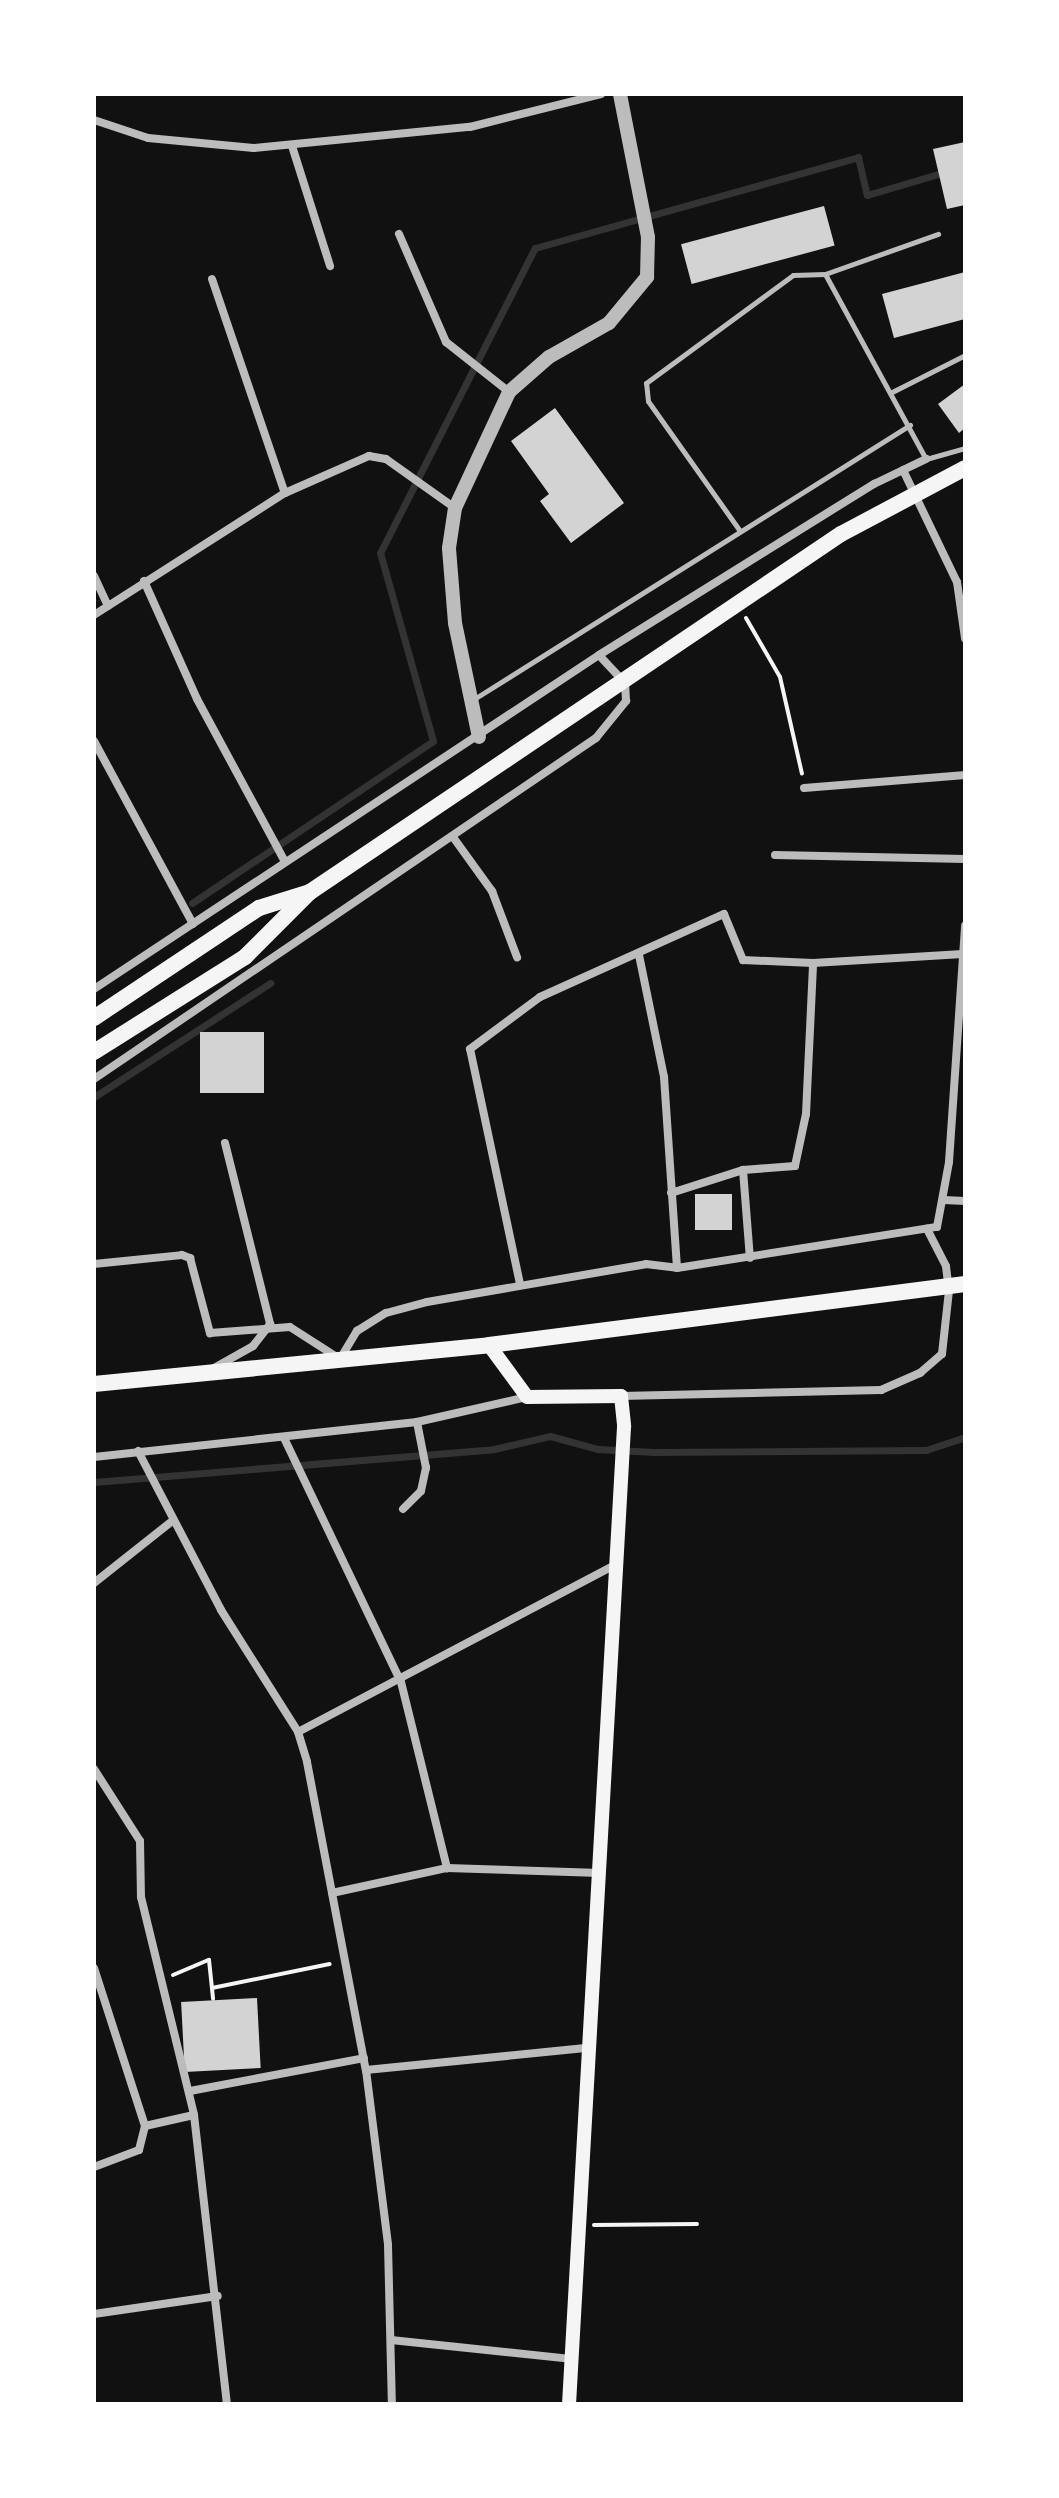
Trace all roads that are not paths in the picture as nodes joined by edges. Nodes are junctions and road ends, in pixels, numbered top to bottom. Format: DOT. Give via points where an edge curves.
graph roads {
  1 [pos="601,94"];
  2 [pos="620,94"];
  3 [pos="94,120"];
  4 [pos="292,146"];
  5 [pos="399,234"];
  6 [pos="938,234"];
  7 [pos="330,266"];
  8 [pos="825,274"];
  9 [pos="212,279"];
  10 [pos="965,355"];
  11 [pos="509,392"];
  12 [pos="892,392"];
  13 [pos="910,425"];
  14 [pos="965,448"];
  15 [pos="926,459"];
  16 [pos="965,468"];
  17 [pos="903,470"];
  18 [pos="285,493"];
  19 [pos="455,508"];
  20 [pos="740,531"];
  21 [pos="94,576"];
  22 [pos="144,581"];
  23 [pos="108,606"];
  24 [pos="94,615"];
  25 [pos="965,638"];
  26 [pos="599,655"];
  27 [pos="472,700"];
  28 [pos="479,737"];
  29 [pos="94,741"];
  30 [pos="965,775"];
  31 [pos="804,788"];
  32 [pos="453,837"];
  33 [pos="283,855"];
  34 [pos="775,855"];
  35 [pos="965,859"];
  36 [pos="310,892"];
  37 [pos="193,924"];
  38 [pos="965,926"];
  39 [pos="963,954"];
  40 [pos="639,955"];
  41 [pos="517,957"];
  42 [pos="813,963"];
  43 [pos="94,989"];
  44 [pos="94,1018"];
  45 [pos="94,1052"];
  46 [pos="94,1079"];
  47 [pos="225,1143"];
  48 [pos="743,1170"];
  49 [pos="671,1193"];
  50 [pos="944,1200"];
  51 [pos="965,1201"];
  52 [pos="927,1229"];
  53 [pos="750,1258"];
  54 [pos="94,1264"];
  55 [pos="677,1268"];
  56 [pos="520,1284"];
  57 [pos="965,1284"];
  58 [pos="270,1324"];
  59 [pos="489,1345"];
  60 [pos="340,1359"];
  61 [pos="210,1371"];
  62 [pos="94,1384"];
  63 [pos="621,1396"];
  64 [pos="527,1397"];
  65 [pos="417,1422"];
  66 [pos="285,1440"];
  67 [pos="138,1451"];
  68 [pos="94,1457"];
  69 [pos="403,1509"];
  70 [pos="171,1522"];
  71 [pos="618,1563"];
  72 [pos="94,1583"];
  73 [pos="401,1682"];
  74 [pos="298,1732"];
  75 [pos="94,1769"];
  76 [pos="447,1868"];
  77 [pos="601,1873"];
  78 [pos="332,1893"];
  79 [pos="94,1968"];
  80 [pos="588,2048"];
  81 [pos="364,2058"];
  82 [pos="366,2070"];
  83 [pos="190,2091"];
  84 [pos="194,2115"];
  85 [pos="145,2126"];
  86 [pos="94,2167"];
  87 [pos="218,2296"];
  88 [pos="94,2314"];
  89 [pos="391,2340"];
  90 [pos="573,2359"];
  91 [pos="227,2404"];
  92 [pos="392,2404"];
  93 [pos="569,2404"];
  1 -- 4 [label="street" via="470,127"];
  2 -- 11 [label="street" via="648,237 640,292"];
  3 -- 4 [label="street" via="148,138"];
  4 -- 7 [label="street"];
  5 -- 11 [label="street" via="432,315 464,363"];
  6 -- 8 [label="lane"];
  8 -- 12 [label="lane"];
  8 -- 20 [label="lane" via="784,280 646,383 648,401"];
  9 -- 18 [label="street"];
  10 -- 12 [label="lane"];
  11 -- 19 [label="street"];
  12 -- 13 [label="lane"];
  13 -- 15 [label="lane"];
  13 -- 20 [label="lane"];
  14 -- 15 [label="lane"];
  15 -- 17 [label="street"];
  16 -- 36 [label="main road" via="841,534"];
  17 -- 25 [label="street" via="957,582"];
  17 -- 26 [label="street"];
  18 -- 19 [label="street" via="369,456"];
  18 -- 22 [label="street"];
  19 -- 27 [label="street" via="449,548 455,623"];
  20 -- 27 [label="lane"];
  21 -- 23 [label="street"];
  22 -- 23 [label="street"];
  22 -- 33 [label="street"];
  23 -- 24 [label="street"];
  26 -- 28 [label="street"];
  26 -- 32 [label="street" via="625,683 626,701 614,722"];
  27 -- 28 [label="street"];
  28 -- 33 [label="street"];
  29 -- 37 [label="street"];
  30 -- 31 [label="street"];
  32 -- 41 [label="street" via="492,891"];
  32 -- 46 [label="street"];
  33 -- 37 [label="street"];
  34 -- 35 [label="street"];
  36 -- 44 [label="main road" via="259,908"];
  36 -- 45 [label="main road" via="254,950"];
  37 -- 43 [label="street"];
  38 -- 39 [label="street"];
  39 -- 42 [label="street"];
  39 -- 50 [label="street"];
  40 -- 42 [label="street" via="724,914 734,949 751,964"];
  40 -- 49 [label="street" via="664,1077"];
  40 -- 56 [label="street" via="540,997 470,1049"];
  42 -- 48 [label="street" via="801,1152 795,1166"];
  47 -- 58 [label="street"];
  48 -- 49 [label="street"];
  48 -- 53 [label="street"];
  49 -- 55 [label="street"];
  50 -- 51 [label="street"];
  50 -- 52 [label="street" via="941,1222"];
  52 -- 53 [label="street"];
  52 -- 63 [label="street" via="946,1266 949,1291 942,1354 920,1373 881,1390"];
  53 -- 55 [label="street"];
  54 -- 58 [label="street" via="182,1255 190,1258 210,1333"];
  55 -- 56 [label="street" via="646,1264"];
  56 -- 60 [label="street" via="386,1313 350,1338"];
  57 -- 59 [label="main road"];
  58 -- 60 [label="street" via="304,1333"];
  58 -- 61 [label="street" via="253,1346"];
  59 -- 60 [label="main road"];
  59 -- 64 [label="main road"];
  60 -- 61 [label="main road"];
  61 -- 62 [label="main road"];
  63 -- 64 [label="main road"];
  63 -- 71 [label="main road" via="624,1464"];
  64 -- 65 [label="street"];
  65 -- 66 [label="street"];
  65 -- 69 [label="street" via="426,1468 421,1491"];
  66 -- 67 [label="street"];
  66 -- 73 [label="street"];
  67 -- 68 [label="street"];
  67 -- 70 [label="street"];
  70 -- 72 [label="street"];
  70 -- 74 [label="street"];
  71 -- 73 [label="street"];
  71 -- 77 [label="main road"];
  73 -- 74 [label="street"];
  73 -- 76 [label="street"];
  74 -- 78 [label="street"];
  75 -- 83 [label="street" via="140,1841 141,1897"];
  76 -- 77 [label="street"];
  76 -- 78 [label="street"];
  77 -- 80 [label="main road"];
  78 -- 81 [label="street"];
  79 -- 85 [label="street"];
  80 -- 82 [label="street"];
  80 -- 90 [label="main road"];
  81 -- 82 [label="street"];
  81 -- 83 [label="street"];
  82 -- 89 [label="street" via="388,2245"];
  83 -- 84 [label="street"];
  84 -- 85 [label="street"];
  84 -- 87 [label="street"];
  85 -- 86 [label="street" via="139,2150"];
  87 -- 88 [label="street"];
  87 -- 91 [label="street"];
  89 -- 90 [label="street"];
  89 -- 92 [label="street"];
  90 -- 93 [label="main road"];
}
